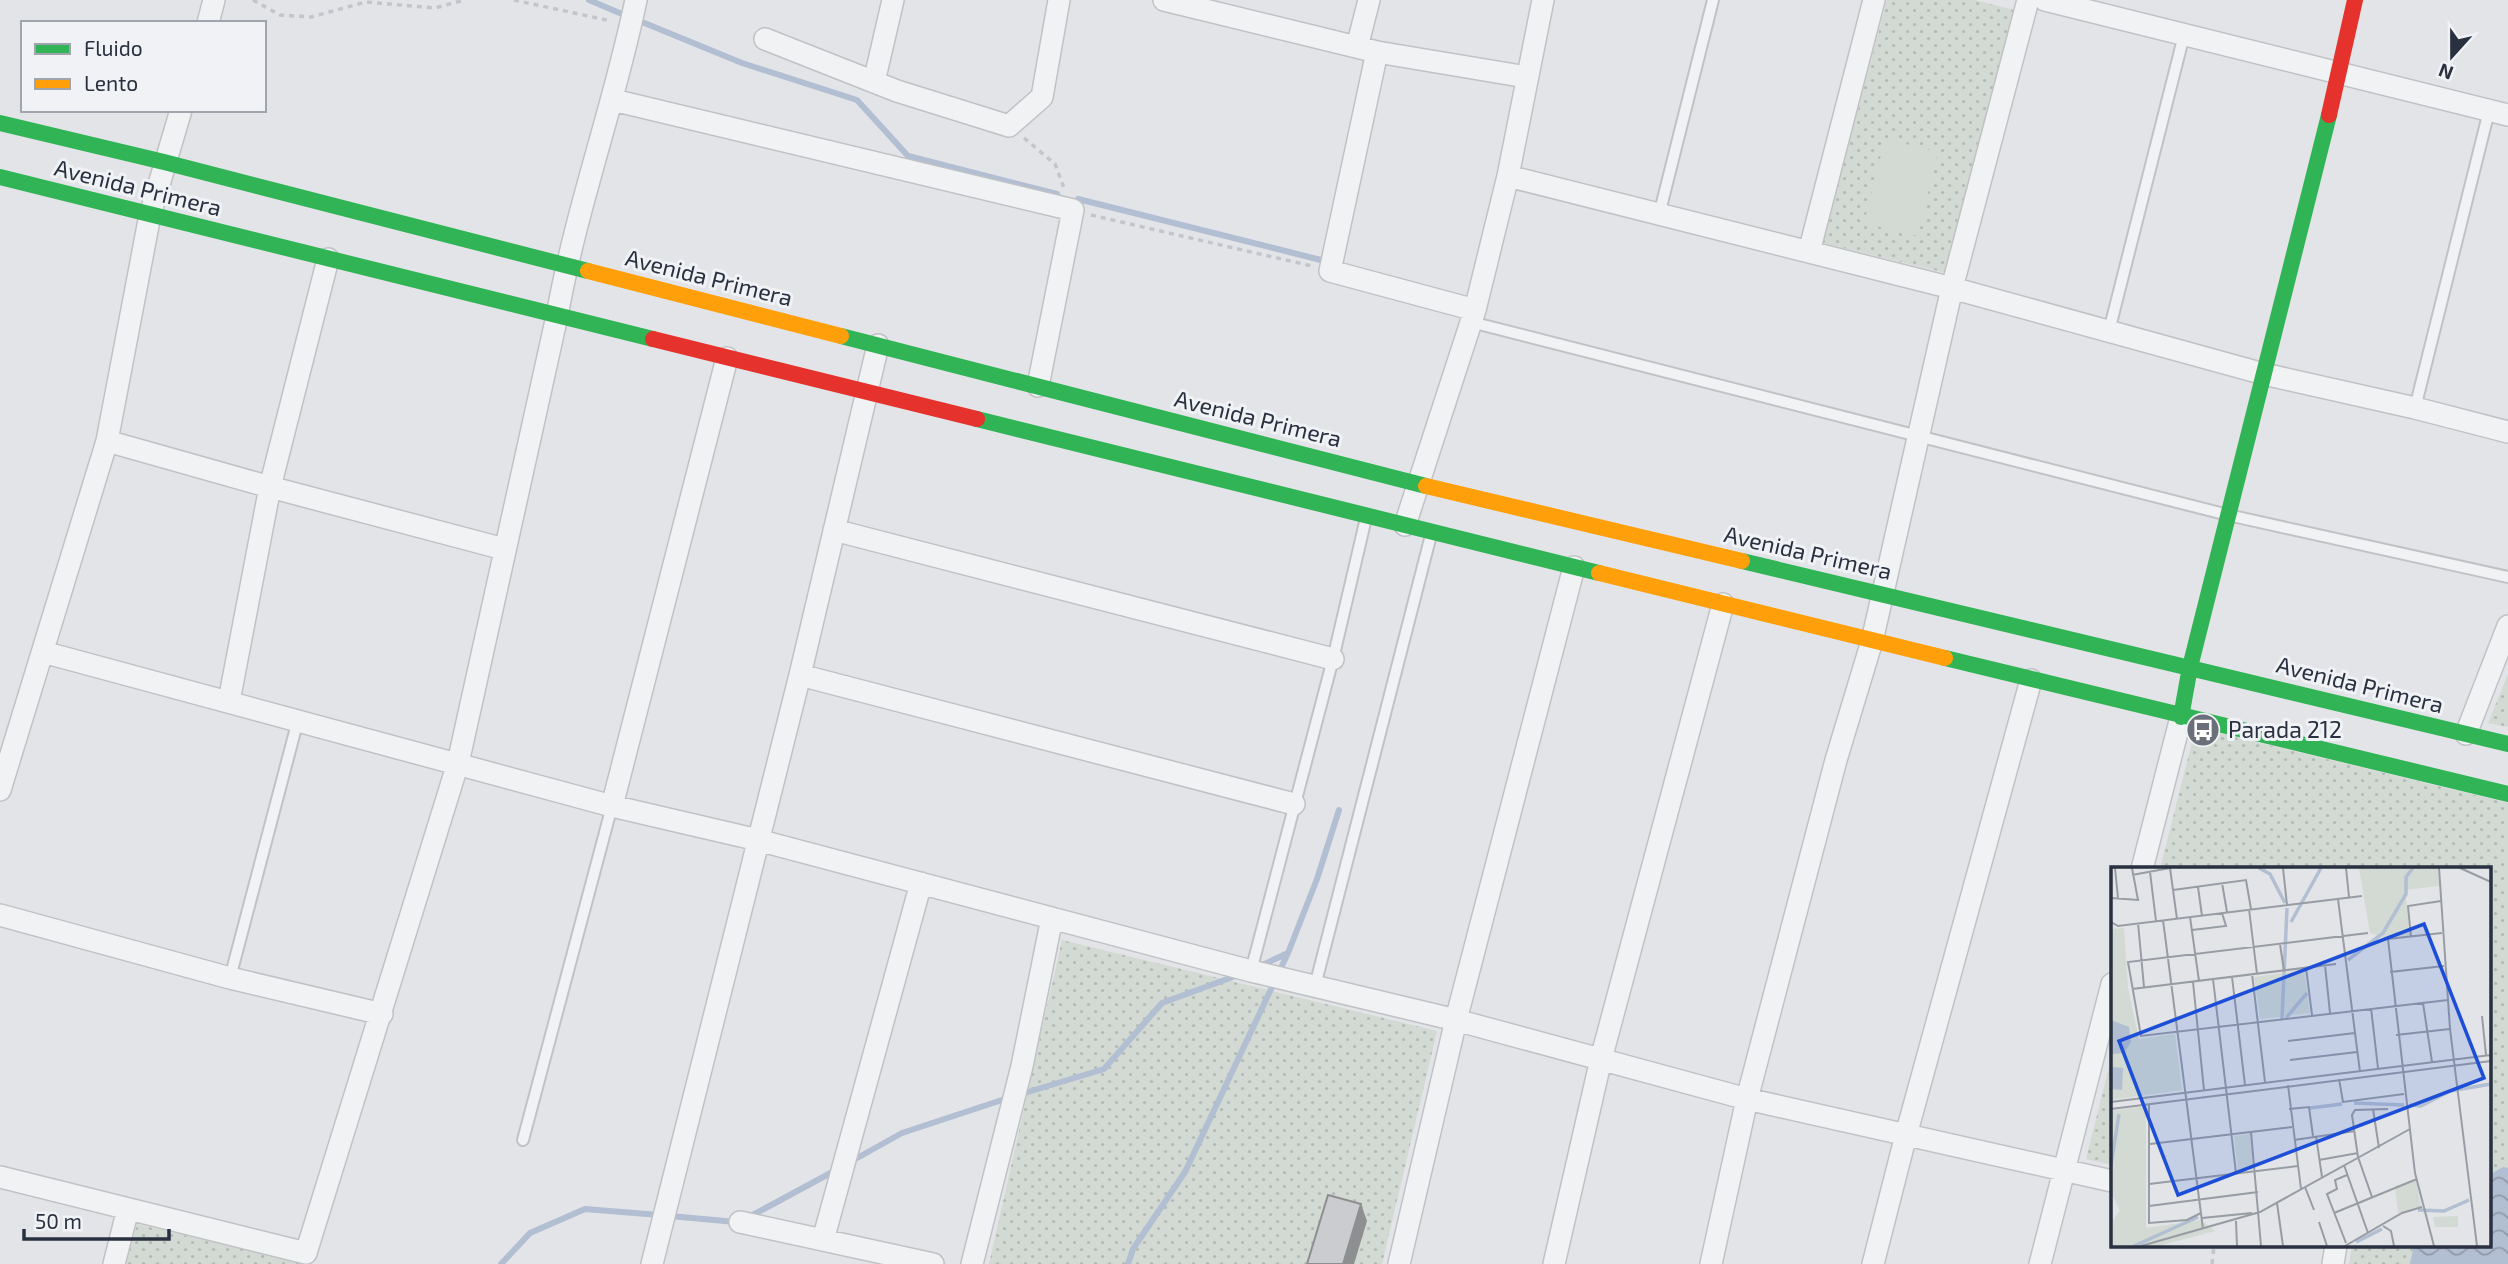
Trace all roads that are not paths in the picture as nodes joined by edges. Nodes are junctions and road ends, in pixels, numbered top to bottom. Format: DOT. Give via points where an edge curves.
graph roads {
  1 [pos="214,0"];
  2 [pos="636,0"];
  3 [pos="893,0"];
  4 [pos="1059,0"];
  5 [pos="1164,0"];
  6 [pos="1369,0"];
  7 [pos="1542,0"];
  8 [pos="1713,0"];
  9 [pos="1874,0"];
  10 [pos="2028,0"];
  11 [pos="2045,0"];
  12 [pos="2355,0"];
  13 [pos="209,21"];
  14 [pos="2184,35"];
  15 [pos="765,39"];
  16 [pos="1367,50"];
  17 [pos="2340,73"];
  18 [pos="1526,77"];
  19 [pos="874,82"];
  20 [pos="613,100"];
  21 [pos="180,112"];
  22 [pos="2498,113"];
  23 [pos="0,123"];
  24 [pos="164,162"];
  25 [pos="1508,176"];
  26 [pos="0,177"];
  27 [pos="150,215"];
  28 [pos="1658,215"];
  29 [pos="1809,252"];
  30 [pos="328,259"];
  31 [pos="566,265"];
  32 [pos="1952,288"];
  33 [pos="558,316"];
  34 [pos="1473,316"];
  35 [pos="2109,331"];
  36 [pos="878,345"];
  37 [pos="727,358"];
  38 [pos="2264,374"];
  39 [pos="1038,386"];
  40 [pos="865,392"];
  41 [pos="2415,408"];
  42 [pos="2508,432"];
  43 [pos="1919,436"];
  44 [pos="107,441"];
  45 [pos="1418,484"];
  46 [pos="270,487"];
  47 [pos="2228,515"];
  48 [pos="1367,516"];
  49 [pos="1405,525"];
  50 [pos="834,530"];
  51 [pos="1432,532"];
  52 [pos="504,549"];
  53 [pos="1574,567"];
  54 [pos="2508,577"];
  55 [pos="1883,594"];
  56 [pos="1723,604"];
  57 [pos="2508,626"];
  58 [pos="1872,640"];
  59 [pos="43,652"];
  60 [pos="1333,659"];
  61 [pos="2190,667"];
  62 [pos="800,675"];
  63 [pos="2031,680"];
  64 [pos="229,701"];
  65 [pos="2181,717"];
  66 [pos="298,720"];
  67 [pos="2466,734"];
  68 [pos="2508,744"];
  69 [pos="458,763"];
  70 [pos="0,790"];
  71 [pos="2508,794"];
  72 [pos="1294,804"];
  73 [pos="612,806"];
  74 [pos="758,840"];
  75 [pos="2143,867"];
  76 [pos="921,883"];
  77 [pos="0,915"];
  78 [pos="1052,918"];
  79 [pos="1251,971"];
  80 [pos="230,978"];
  81 [pos="1315,986"];
  82 [pos="2111,988"];
  83 [pos="382,1014"];
  84 [pos="1456,1020"];
  85 [pos="1601,1059"];
  86 [pos="1747,1099"];
  87 [pos="1906,1135"];
  88 [pos="523,1140"];
  89 [pos="2064,1172"];
  90 [pos="0,1177"];
  91 [pos="2111,1181"];
  92 [pos="128,1209"];
  93 [pos="740,1222"];
  94 [pos="823,1240"];
  95 [pos="2336,1246"];
  96 [pos="114,1264"];
  97 [pos="652,1264"];
  98 [pos="933,1264"];
  99 [pos="972,1264"];
  100 [pos="1399,1264"];
  101 [pos="1554,1264"];
  102 [pos="1711,1264"];
  103 [pos="1873,1264"];
  104 [pos="2040,1264"];
  105 [pos="2333,1264"];
  1 -- 13 [label="street"];
  2 -- 20 [label="street"];
  3 -- 19 [label="street"];
  4 -- 19 [label="street" via="1042,97 1009,126"];
  5 -- 16 [label="street"];
  6 -- 16 [label="street"];
  7 -- 18 [label="street"];
  8 -- 28 [label="lane"];
  9 -- 29 [label="street"];
  10 -- 32 [label="street"];
  11 -- 14 [label="street"];
  12 -- 17 [label="main road"];
  14 -- 17 [label="street"];
  14 -- 35 [label="lane"];
  15 -- 19 [label="street"];
  16 -- 18 [label="street"];
  16 -- 34 [label="street" via="1330,271"];
  17 -- 22 [label="street"];
  17 -- 38 [label="main road"];
  18 -- 25 [label="street"];
  20 -- 31 [label="street"];
  20 -- 39 [label="street" via="1073,210"];
  21 -- 24 [label="street"];
  22 -- 41 [label="lane"];
  23 -- 24 [label="main road, Avenida Primera"];
  24 -- 27 [label="street"];
  24 -- 31 [label="main road, Avenida Primera"];
  25 -- 28 [label="street"];
  25 -- 34 [label="street"];
  26 -- 27 [label="main road, Avenida Primera"];
  27 -- 30 [label="main road, Avenida Primera"];
  27 -- 44 [label="street"];
  28 -- 29 [label="street"];
  29 -- 32 [label="street"];
  30 -- 33 [label="main road, Avenida Primera"];
  30 -- 46 [label="street"];
  31 -- 33 [label="street"];
  31 -- 36 [label="main road, Avenida Primera"];
  32 -- 35 [label="street"];
  32 -- 43 [label="street"];
  33 -- 37 [label="main road, Avenida Primera"];
  33 -- 52 [label="street"];
  34 -- 43 [label="lane"];
  34 -- 45 [label="street"];
  35 -- 38 [label="street"];
  36 -- 39 [label="main road, Avenida Primera"];
  36 -- 40 [label="street"];
  37 -- 40 [label="main road, Avenida Primera"];
  37 -- 73 [label="street"];
  38 -- 41 [label="street"];
  38 -- 47 [label="main road"];
  39 -- 45 [label="main road, Avenida Primera"];
  40 -- 48 [label="main road, Avenida Primera"];
  40 -- 50 [label="street"];
  41 -- 42 [label="street"];
  43 -- 47 [label="lane"];
  43 -- 55 [label="street"];
  44 -- 46 [label="street"];
  44 -- 59 [label="street"];
  45 -- 49 [label="street"];
  45 -- 55 [label="main road, Avenida Primera"];
  46 -- 52 [label="street"];
  46 -- 64 [label="street"];
  47 -- 54 [label="lane"];
  47 -- 61 [label="main road"];
  48 -- 49 [label="main road, Avenida Primera"];
  48 -- 60 [label="lane"];
  49 -- 51 [label="main road, Avenida Primera"];
  50 -- 60 [label="street"];
  50 -- 62 [label="street"];
  51 -- 53 [label="main road, Avenida Primera"];
  51 -- 81 [label="lane"];
  52 -- 69 [label="street"];
  53 -- 56 [label="main road, Avenida Primera"];
  53 -- 84 [label="street"];
  55 -- 58 [label="street"];
  55 -- 61 [label="main road, Avenida Primera"];
  56 -- 58 [label="main road, Avenida Primera"];
  56 -- 85 [label="street"];
  57 -- 67 [label="street"];
  58 -- 63 [label="main road, Avenida Primera"];
  58 -- 86 [label="street"];
  59 -- 64 [label="street"];
  59 -- 70 [label="street"];
  60 -- 72 [label="lane"];
  61 -- 65 [label="main road"];
  61 -- 67 [label="main road, Avenida Primera"];
  62 -- 72 [label="street"];
  62 -- 74 [label="street"];
  63 -- 65 [label="main road, Avenida Primera"];
  63 -- 87 [label="street"];
  64 -- 66 [label="street"];
  65 -- 71 [label="main road, Avenida Primera"];
  65 -- 75 [label="street"];
  66 -- 69 [label="street"];
  66 -- 80 [label="lane"];
  67 -- 68 [label="main road, Avenida Primera"];
  69 -- 73 [label="street"];
  69 -- 83 [label="street"];
  72 -- 79 [label="lane"];
  73 -- 74 [label="street"];
  73 -- 88 [label="lane"];
  74 -- 76 [label="street"];
  74 -- 97 [label="street"];
  76 -- 78 [label="street"];
  76 -- 94 [label="street"];
  77 -- 80 [label="street"];
  78 -- 79 [label="street"];
  78 -- 99 [label="street" via="1022,1066"];
  79 -- 81 [label="street"];
  80 -- 83 [label="street"];
  81 -- 84 [label="street"];
  82 -- 89 [label="street"];
  83 -- 92 [label="street" via="306,1253"];
  84 -- 85 [label="street"];
  84 -- 100 [label="street"];
  85 -- 86 [label="street"];
  85 -- 101 [label="street"];
  86 -- 87 [label="street"];
  86 -- 102 [label="street"];
  87 -- 89 [label="street"];
  87 -- 103 [label="street"];
  89 -- 91 [label="street"];
  89 -- 104 [label="street"];
  90 -- 92 [label="street"];
  92 -- 96 [label="street"];
  93 -- 94 [label="street"];
  94 -- 98 [label="street" via="856,1251"];
  95 -- 105 [label="street"];
}
